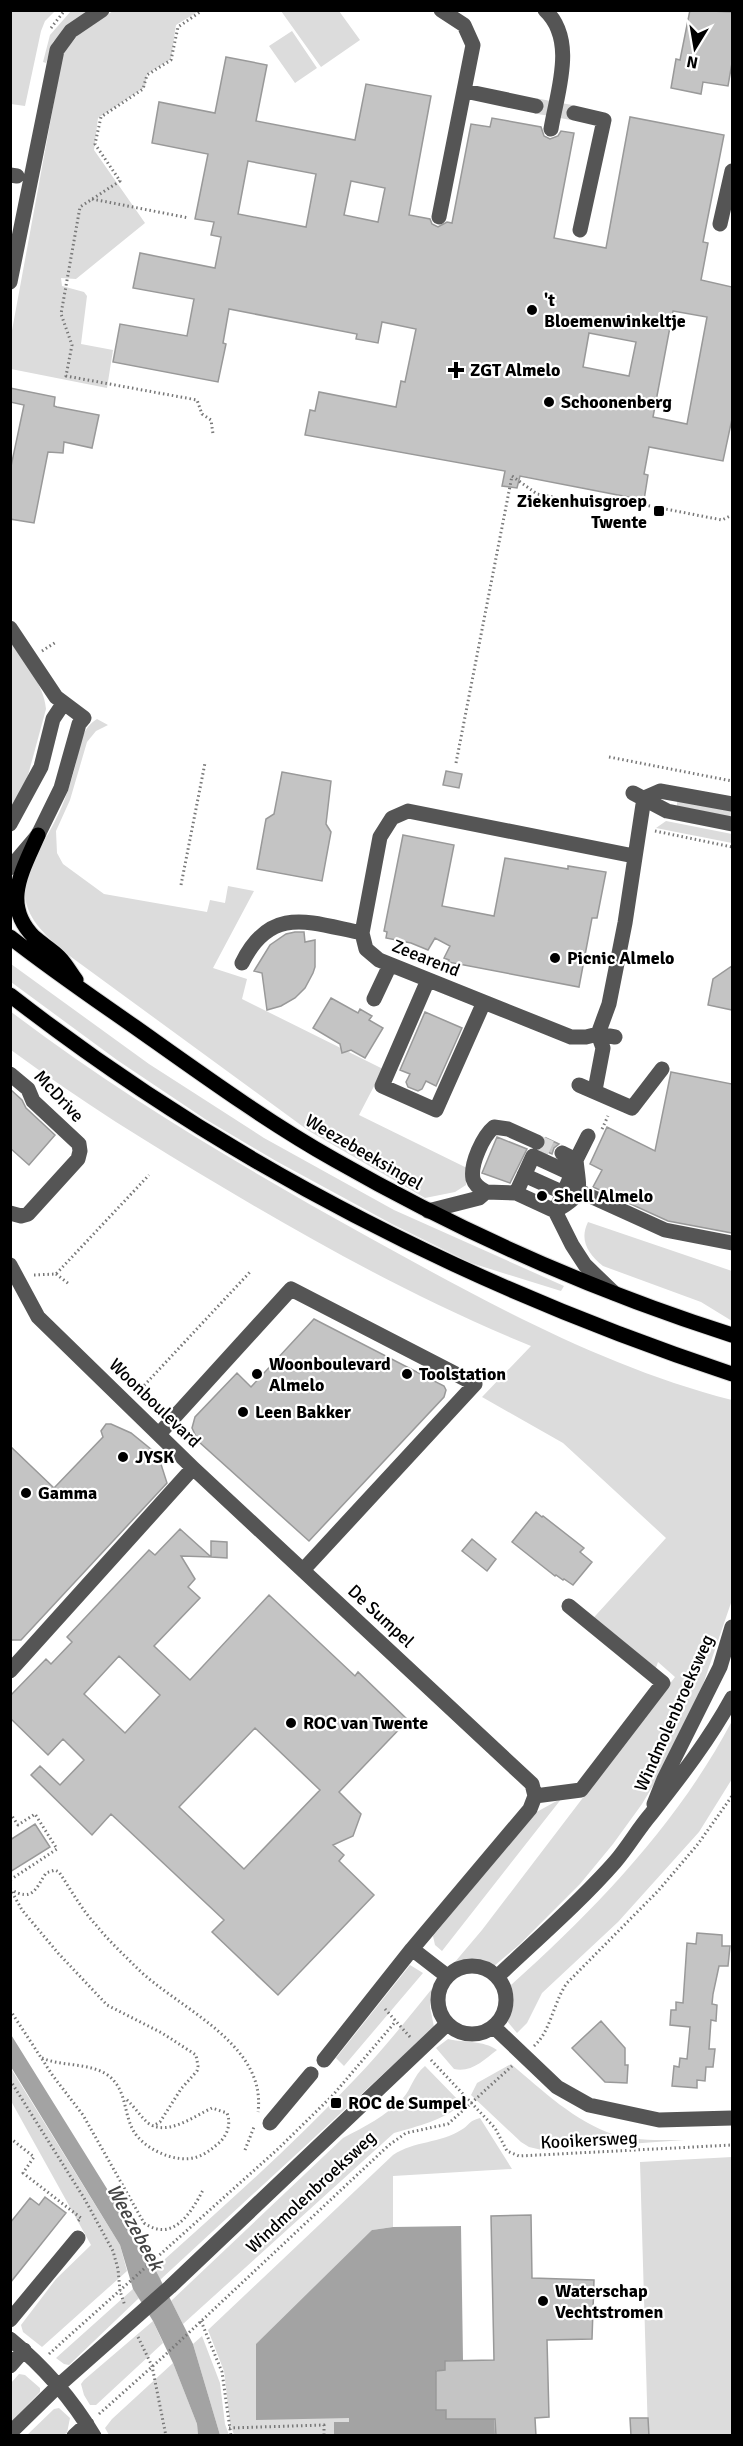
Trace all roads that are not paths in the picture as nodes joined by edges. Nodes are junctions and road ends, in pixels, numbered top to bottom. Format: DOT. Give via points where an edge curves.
graph roads {
  1 [pos="102,10"];
  2 [pos="441,10"];
  3 [pos="545,10"];
  4 [pos="465,91"];
  5 [pos="536,106"];
  6 [pos="574,113"];
  7 [pos="551,129"];
  8 [pos="732,171"];
  9 [pos="439,217"];
  10 [pos="720,224"];
  11 [pos="580,230"];
  12 [pos="10,282"];
  13 [pos="10,628"];
  14 [pos="63,704"];
  15 [pos="639,795"];
  16 [pos="732,804"];
  17 [pos="10,824"];
  18 [pos="732,824"];
  19 [pos="38,835"];
  20 [pos="634,856"];
  21 [pos="10,867"];
  22 [pos="362,933"];
  23 [pos="10,937"];
  24 [pos="242,963"];
  25 [pos="390,965"];
  26 [pos="428,980"];
  27 [pos="83,990"];
  28 [pos="10,995"];
  29 [pos="374,999"];
  30 [pos="484,1002"];
  31 [pos="598,1034"];
  32 [pos="615,1037"];
  33 [pos="662,1069"];
  34 [pos="10,1074"];
  35 [pos="579,1085"];
  36 [pos="595,1090"];
  37 [pos="588,1136"];
  38 [pos="537,1142"];
  39 [pos="562,1153"];
  40 [pos="576,1160"];
  41 [pos="486,1192"];
  42 [pos="516,1193"];
  43 [pos="578,1193"];
  44 [pos="428,1211"];
  45 [pos="555,1211"];
  46 [pos="10,1213"];
  47 [pos="732,1242"];
  48 [pos="14,1270"];
  49 [pos="614,1293"];
  50 [pos="729,1333"];
  51 [pos="705,1364"];
  52 [pos="732,1374"];
  53 [pos="732,1383"];
  54 [pos="159,1434"];
  55 [pos="194,1468"];
  56 [pos="304,1569"];
  57 [pos="569,1606"];
  58 [pos="732,1627"];
  59 [pos="10,1671"];
  60 [pos="732,1698"];
  61 [pos="536,1796"];
  62 [pos="650,1815"];
  63 [pos="412,1948"];
  64 [pos="447,1976"];
  65 [pos="497,1977"];
  66 [pos="447,2024"];
  67 [pos="494,2027"];
  68 [pos="324,2060"];
  69 [pos="311,2074"];
  70 [pos="732,2118"];
  71 [pos="270,2123"];
  72 [pos="78,2238"];
  73 [pos="10,2320"];
  74 [pos="10,2338"];
  75 [pos="24,2350"];
  76 [pos="10,2366"];
  77 [pos="58,2386"];
  78 [pos="91,2430"];
  79 [pos="10,2433"];
  80 [pos="74,2436"];
  1 -- 12 [label="street" via="71,31 57,51"];
  2 -- 4 [label="street" via="464,25 472,45"];
  3 -- 7 [label="street, bridge" via="557,27 563,54"];
  4 -- 5 [label="street"];
  4 -- 9 [label="street"];
  6 -- 11 [label="street" via="604,120"];
  8 -- 10 [label="street"];
  13 -- 14 [label="street"];
  14 -- 17 [label="street" via="53,719 34,785"];
  14 -- 19 [label="street" via="84,718 61,789"];
  15 -- 16 [label="street" via="660,791"];
  15 -- 18 [label="street" via="667,811"];
  15 -- 20 [label="street" via="640,828"];
  19 -- 21 [label="street"];
  19 -- 27 [label="main road" via="18,881 16,900 21,919 33,936 60,958"];
  20 -- 22 [label="street" via="408,811 392,818 380,837"];
  20 -- 31 [label="street" via="609,1004"];
  22 -- 24 [label="street" via="291,921 261,936"];
  22 -- 25 [label="street, Zeearend" via="366,949"];
  23 -- 27 [label="main road, Weezebeeksingel"];
  25 -- 26 [label="street, Zeearend"];
  25 -- 29 [label="street"];
  26 -- 30 [label="street, Zeearend"];
  26 -- 30 [label="street" via="382,1086 436,1110"];
  27 -- 44 [label="main road, Weezebeeksingel" via="287,1130"];
  28 -- 51 [label="main road" via="181,1115 333,1204 487,1280 600,1327"];
  30 -- 31 [label="street, Zeearend" via="571,1037"];
  31 -- 32 [label="street, Zeearend"];
  31 -- 36 [label="street" via="603,1048"];
  33 -- 36 [label="street" via="632,1108"];
  34 -- 46 [label="street, McDrive" via="79,1144 80,1151 78,1159 28,1214"];
  35 -- 36 [label="street"];
  37 -- 40 [label="street"];
  38 -- 41 [label="street" via="508,1129 494,1127 488,1132 472,1177"];
  39 -- 40 [label="street"];
  40 -- 43 [label="street"];
  41 -- 42 [label="street"];
  41 -- 44 [label="street" via="479,1198"];
  42 -- 43 [label="street" via="524,1175"];
  42 -- 45 [label="street"];
  43 -- 45 [label="street" via="574,1201"];
  43 -- 47 [label="street" via="665,1230"];
  44 -- 49 [label="main road, Weezebeeksingel"];
  45 -- 49 [label="street" via="585,1265"];
  48 -- 54 [label="street, Woonboulevard" via="38,1317"];
  49 -- 50 [label="main road, Weezebeeksingel"];
  51 -- 52 [label="main road"];
  51 -- 53 [label="main road"];
  54 -- 55 [label="street, Woonboulevard"];
  54 -- 56 [label="street" via="291,1290 475,1384"];
  55 -- 56 [label="street, De Sumpel"];
  55 -- 59 [label="street, Woonboulevard"];
  56 -- 61 [label="street, De Sumpel" via="532,1784"];
  57 -- 61 [label="street" via="663,1683 580,1790"];
  58 -- 62 [label="street, Windmolenbroeksweg" via="720,1667"];
  60 -- 62 [label="street, Windmolenbroeksweg" via="716,1729"];
  61 -- 63 [label="street" via="530,1809"];
  62 -- 65 [label="street, Windmolenbroeksweg" via="616,1861"];
  63 -- 64 [label="street"];
  63 -- 68 [label="street"];
  64 -- 65 [label="street" via="468,1966 484,1968"];
  64 -- 66 [label="street" via="437,2001"];
  65 -- 67 [label="street" via="506,2000 502,2017"];
  66 -- 67 [label="street" via="471,2035"];
  66 -- 77 [label="street, Windmolenbroeksweg" via="170,2287"];
  67 -- 70 [label="street" via="557,2087 589,2105 658,2120"];
  69 -- 71 [label="street"];
  72 -- 73 [label="street"];
  74 -- 75 [label="street"];
  75 -- 76 [label="street"];
  75 -- 77 [label="street"];
  77 -- 78 [label="street"];
  77 -- 79 [label="street, Windmolenbroeksweg"];
  78 -- 80 [label="street"];
}
